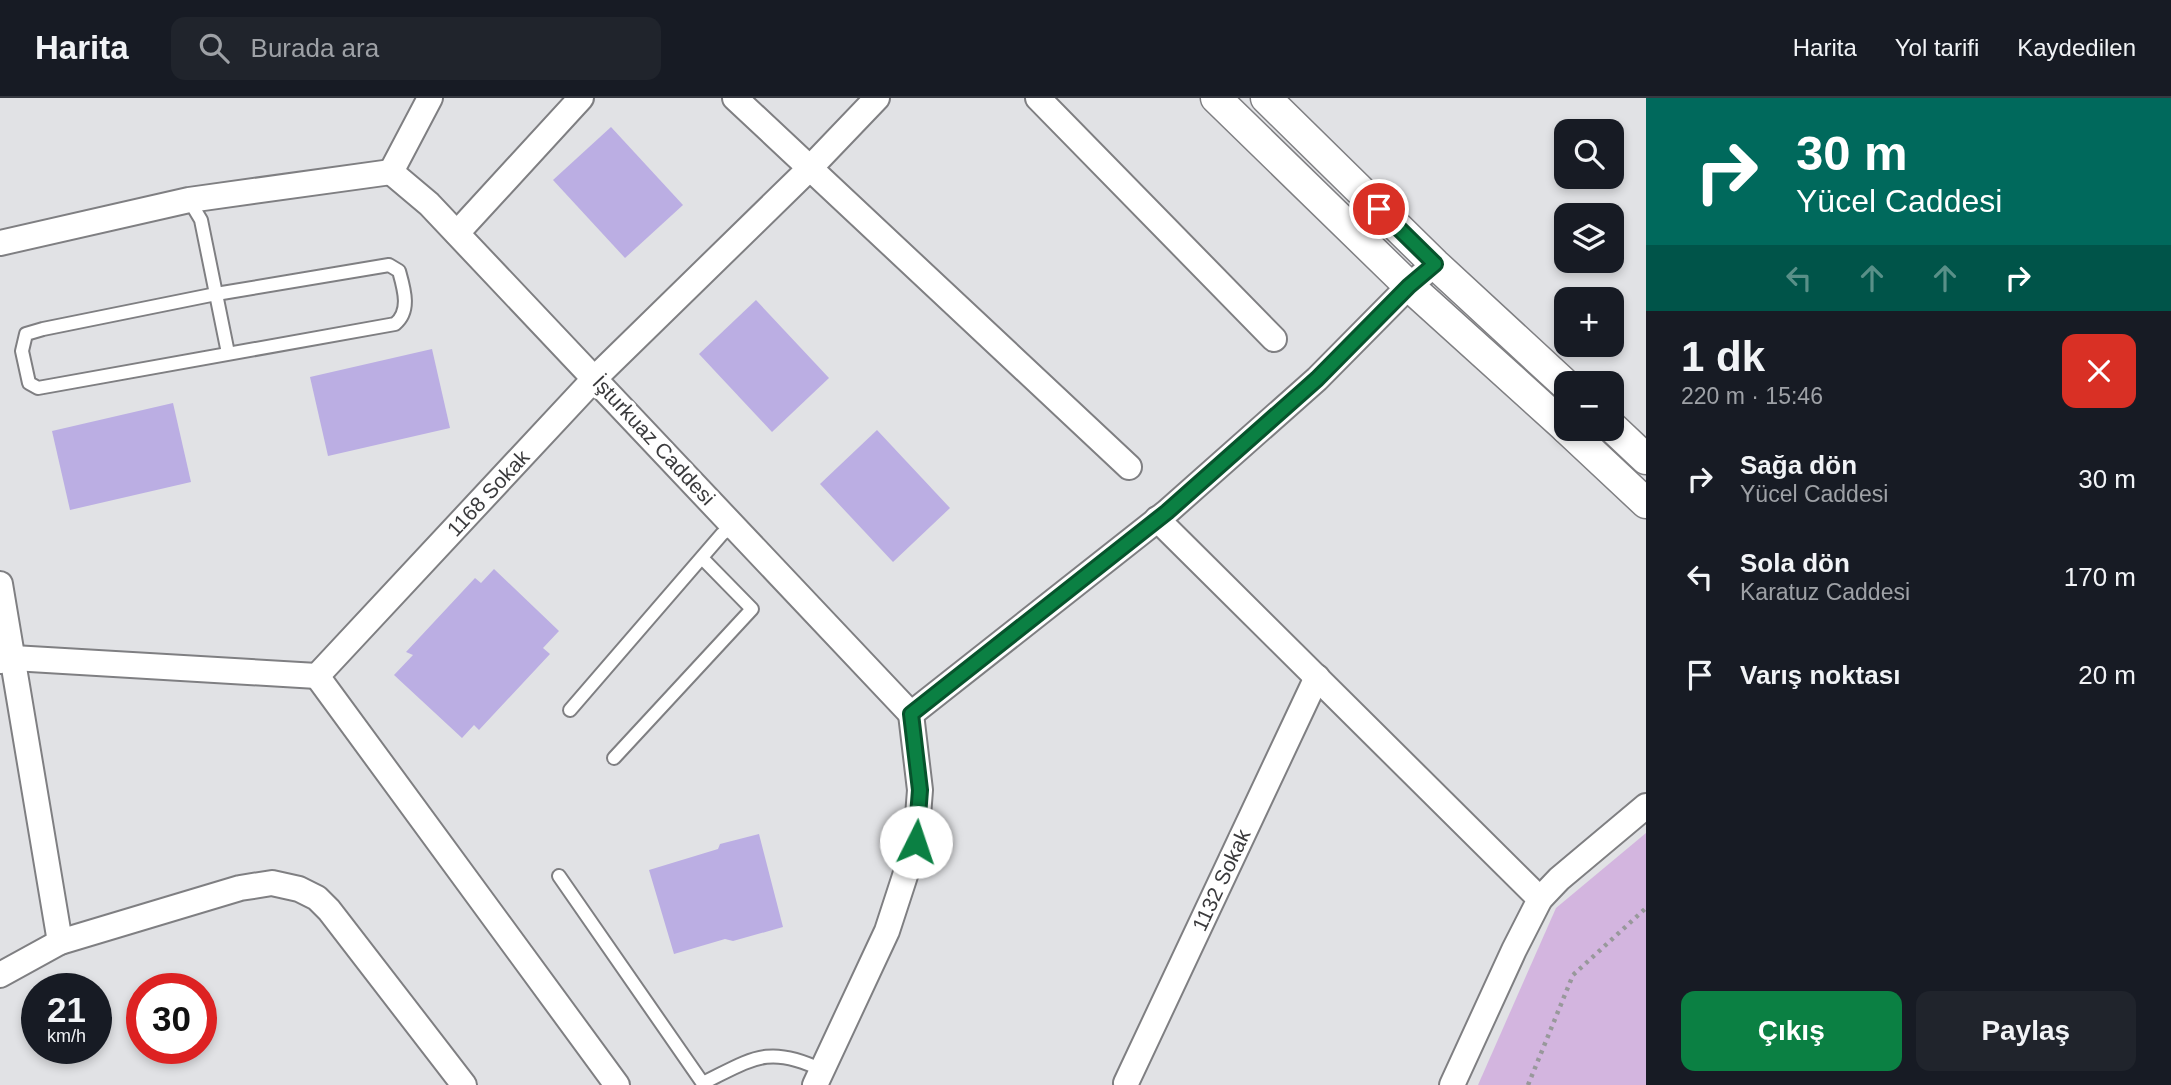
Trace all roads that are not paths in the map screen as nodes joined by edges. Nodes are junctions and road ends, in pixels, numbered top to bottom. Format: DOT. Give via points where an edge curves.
graph roads {
  1 [pos="430,98"];
  2 [pos="580,98"];
  3 [pos="735,98"];
  4 [pos="877,98"];
  5 [pos="1038,98"];
  6 [pos="1216,98"];
  7 [pos="1266,98"];
  8 [pos="810,168"];
  9 [pos="391,172"];
  10 [pos="189,200"];
  11 [pos="457,233"];
  12 [pos="0,243"];
  13 [pos="1435,264"];
  14 [pos="1409,286"];
  15 [pos="215,294"];
  16 [pos="1274,339"];
  17 [pos="228,353"];
  18 [pos="1554,374"];
  19 [pos="595,378"];
  20 [pos="1554,416"];
  21 [pos="1624,439"];
  22 [pos="1581,441"];
  23 [pos="1646,459"];
  24 [pos="1129,467"];
  25 [pos="1646,503"];
  26 [pos="1157,519"];
  27 [pos="734,526"];
  28 [pos="702,558"];
  29 [pos="0,584"];
  30 [pos="6,660"];
  31 [pos="317,676"];
  32 [pos="1317,677"];
  33 [pos="570,710"];
  34 [pos="911,714"];
  35 [pos="614,758"];
  36 [pos="1646,806"];
  37 [pos="559,876"];
  38 [pos="1540,899"];
  39 [pos="60,942"];
  40 [pos="0,975"];
  41 [pos="819,1078"];
  42 [pos="1126,1083"];
  43 [pos="704,1084"];
  44 [pos="464,1085"];
  45 [pos="617,1085"];
  46 [pos="1452,1085"];
  1 -- 9 [label="street"];
  2 -- 11 [label="street"];
  3 -- 8 [label="street"];
  4 -- 8 [label="street, 1168 Sokak"];
  5 -- 16 [label="street"];
  6 -- 14 [label="street"];
  7 -- 13 [label="street"];
  8 -- 19 [label="street, 1168 Sokak"];
  8 -- 24 [label="street"];
  9 -- 10 [label="street"];
  9 -- 11 [label="street, İşturkuaz Caddesi"];
  10 -- 12 [label="street"];
  10 -- 15 [label="lane" via="201,220"];
  11 -- 19 [label="street, İşturkuaz Caddesi"];
  13 -- 14 [label="street"];
  13 -- 18 [label="street"];
  14 -- 20 [label="street"];
  14 -- 26 [label="street" via="1317,379"];
  15 -- 17 [label="lane"];
  15 -- 17 [label="lane" via="389,265 399,271 402,280 405,306 403,318 395,324"];
  15 -- 17 [label="lane" via="26,334 22,351 29,383 38,388"];
  19 -- 27 [label="street, İşturkuaz Caddesi"];
  19 -- 31 [label="street, 1168 Sokak"];
  21 -- 23 [label="street"];
  22 -- 25 [label="street"];
  26 -- 32 [label="street"];
  26 -- 34 [label="street"];
  27 -- 28 [label="lane"];
  27 -- 34 [label="street, İşturkuaz Caddesi"];
  28 -- 33 [label="lane"];
  28 -- 35 [label="lane" via="752,608"];
  29 -- 30 [label="street"];
  30 -- 31 [label="street"];
  30 -- 39 [label="street"];
  31 -- 45 [label="street"];
  32 -- 38 [label="street"];
  32 -- 42 [label="street, 1132 Sokak"];
  34 -- 41 [label="street" via="920,790 916,842 887,931"];
  36 -- 38 [label="street"];
  37 -- 43 [label="lane"];
  38 -- 46 [label="street"];
  39 -- 40 [label="street"];
  39 -- 44 [label="street" via="240,888 272,883 299,889 330,910"];
  41 -- 43 [label="lane" via="804,1061 756,1057"];
}
